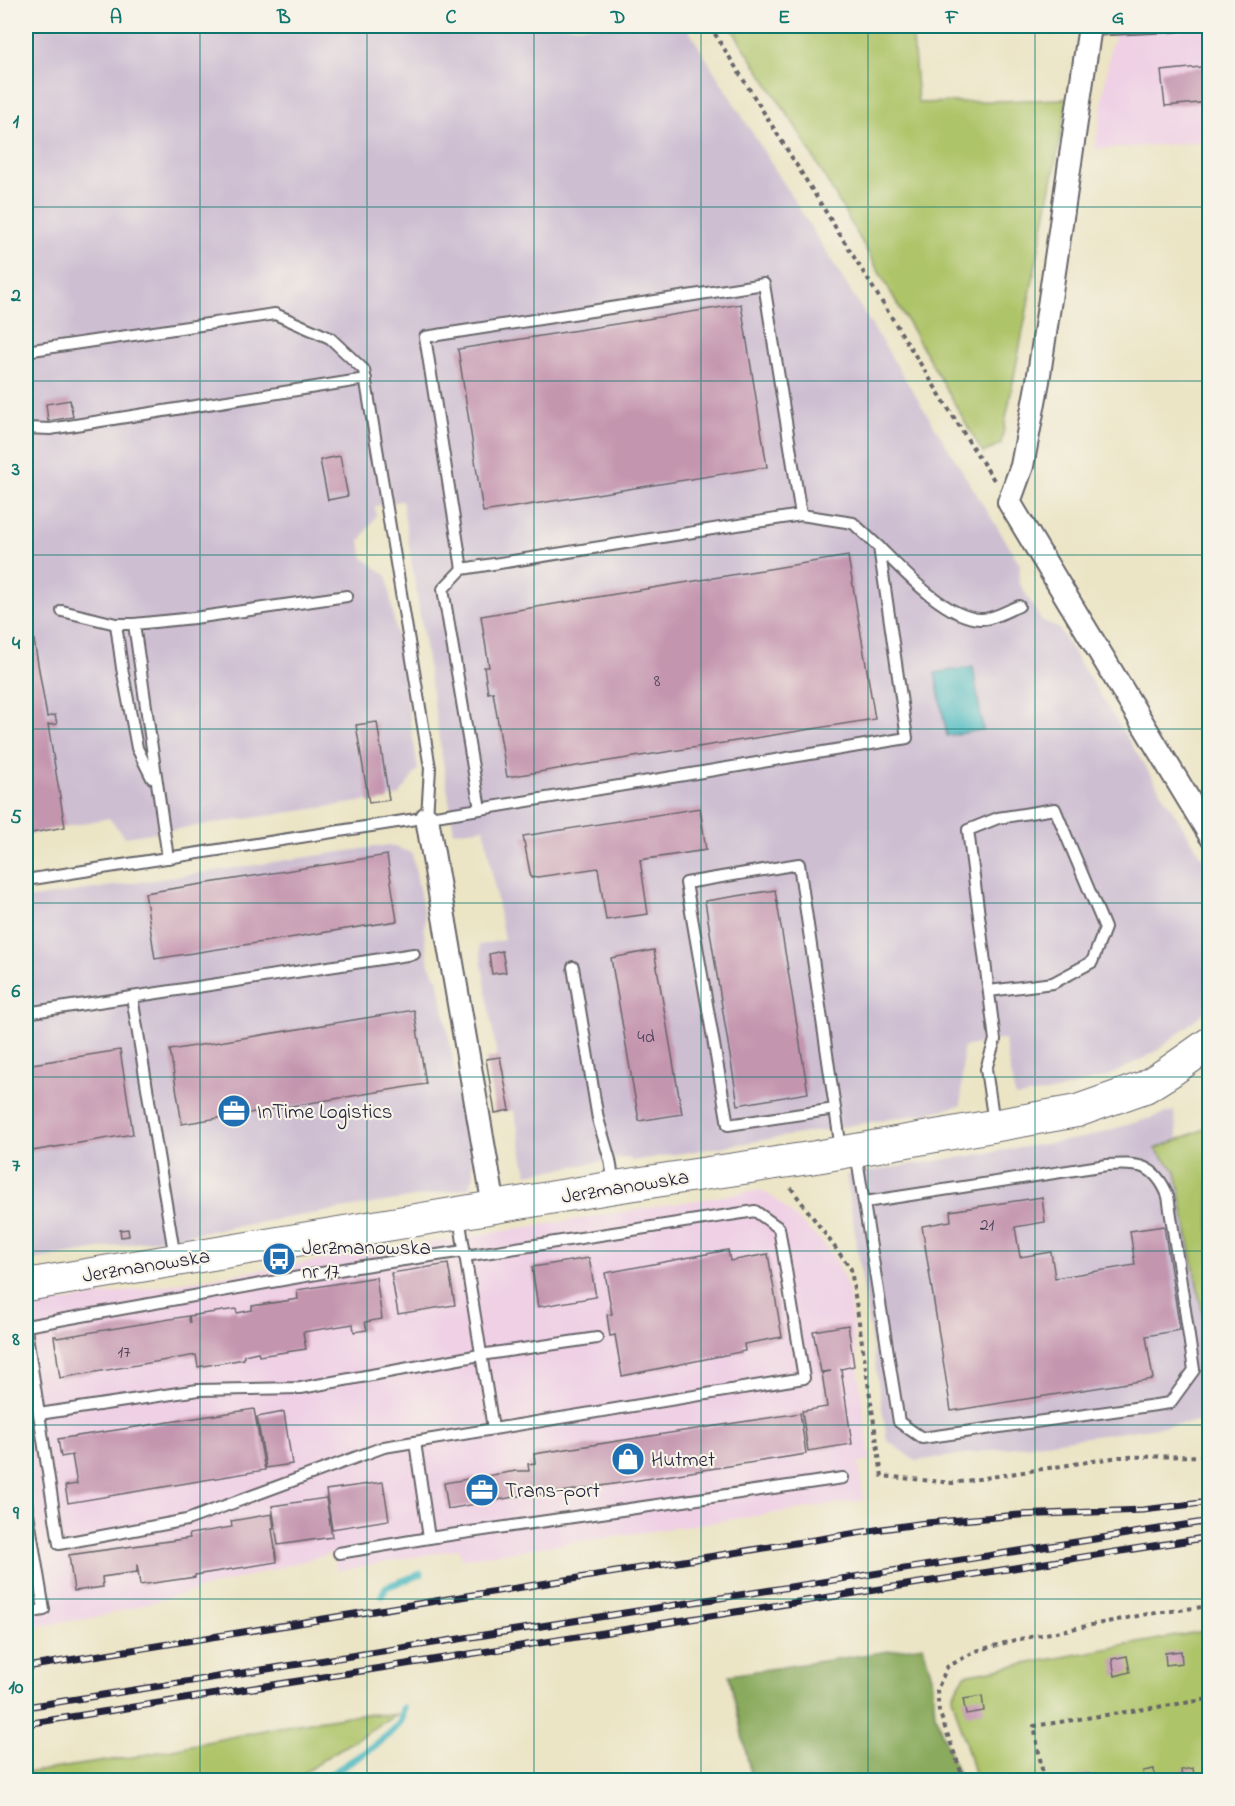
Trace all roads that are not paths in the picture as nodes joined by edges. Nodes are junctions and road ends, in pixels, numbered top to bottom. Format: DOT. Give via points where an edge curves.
graph roads {
  1 [pos="1175,26"];
  2 [pos="1089,28"];
  3 [pos="26,351"];
  4 [pos="366,379"];
  5 [pos="26,428"];
  6 [pos="801,515"];
  7 [pos="879,547"];
  8 [pos="462,568"];
  9 [pos="347,596"];
  10 [pos="1019,606"];
  11 [pos="62,611"];
  12 [pos="116,624"];
  13 [pos="134,624"];
  14 [pos="157,787"];
  15 [pos="480,809"];
  16 [pos="427,818"];
  17 [pos="1209,836"];
  18 [pos="168,858"];
  19 [pos="26,880"];
  20 [pos="414,954"];
  21 [pos="573,967"];
  22 [pos="989,991"];
  23 [pos="132,997"];
  24 [pos="26,1013"];
  25 [pos="1209,1043"];
  26 [pos="834,1109"];
  27 [pos="995,1126"];
  28 [pos="849,1151"];
  29 [pos="615,1187"];
  30 [pos="865,1202"];
  31 [pos="494,1207"];
  32 [pos="458,1213"];
  33 [pos="464,1253"];
  34 [pos="176,1261"];
  35 [pos="26,1285"];
  36 [pos="26,1328"];
  37 [pos="597,1338"];
  38 [pos="480,1355"];
  39 [pos="39,1414"];
  40 [pos="493,1428"];
  41 [pos="415,1442"];
  42 [pos="843,1479"];
  43 [pos="26,1502"];
  44 [pos="429,1538"];
  45 [pos="339,1553"];
  46 [pos="26,1613"];
  1 -- 2 [label="lane"];
  2 -- 17 [label="street" via="1038,381 1022,466 1009,502"];
  3 -- 4 [label="lane" via="274,314 330,338 364,370"];
  4 -- 5 [label="lane" via="50,429"];
  4 -- 16 [label="lane" via="430,768"];
  6 -- 7 [label="lane" via="853,523"];
  6 -- 8 [label="lane"];
  6 -- 8 [label="lane" via="764,284 425,337"];
  7 -- 10 [label="lane" via="912,581 967,617 982,620"];
  7 -- 15 [label="lane" via="907,738"];
  8 -- 15 [label="lane" via="443,589"];
  9 -- 13 [label="lane"];
  11 -- 12 [label="lane"];
  12 -- 13 [label="lane"];
  12 -- 14 [label="lane" via="137,748"];
  13 -- 14 [label="lane"];
  14 -- 18 [label="lane"];
  15 -- 16 [label="lane"];
  16 -- 18 [label="lane"];
  16 -- 31 [label="street"];
  18 -- 19 [label="lane"];
  20 -- 23 [label="lane"];
  21 -- 29 [label="lane" via="598,1119"];
  22 -- 22 [label="lane" via="968,830 998,818 1055,809 1105,928 1092,962 1053,983"];
  22 -- 27 [label="lane" via="995,1040 986,1070"];
  23 -- 24 [label="lane"];
  23 -- 34 [label="lane"];
  25 -- 27 [label="street, Jerzmanowska" via="1145,1087 1077,1112"];
  26 -- 26 [label="lane" via="799,864 687,883 728,1125"];
  26 -- 28 [label="lane"];
  27 -- 28 [label="street, Jerzmanowska"];
  28 -- 29 [label="street, Jerzmanowska"];
  28 -- 30 [label="lane"];
  29 -- 31 [label="street, Jerzmanowska"];
  30 -- 30 [label="lane" via="899,1422 922,1438 1170,1404 1194,1370 1168,1196 1149,1170 1107,1165"];
  31 -- 32 [label="street, Jerzmanowska"];
  32 -- 33 [label="lane"];
  32 -- 34 [label="street, Jerzmanowska"];
  33 -- 36 [label="lane" via="350,1268"];
  33 -- 38 [label="lane"];
  33 -- 40 [label="lane" via="755,1211 779,1228 804,1378"];
  34 -- 35 [label="street, Jerzmanowska"];
  36 -- 39 [label="lane"];
  37 -- 38 [label="lane"];
  38 -- 39 [label="lane" via="301,1388 198,1390"];
  38 -- 40 [label="lane"];
  39 -- 41 [label="lane" via="59,1544 187,1520 384,1447"];
  40 -- 41 [label="lane"];
  41 -- 44 [label="lane"];
  42 -- 44 [label="lane"];
  43 -- 46 [label="lane" via="44,1610"];
  44 -- 45 [label="lane"];
}
